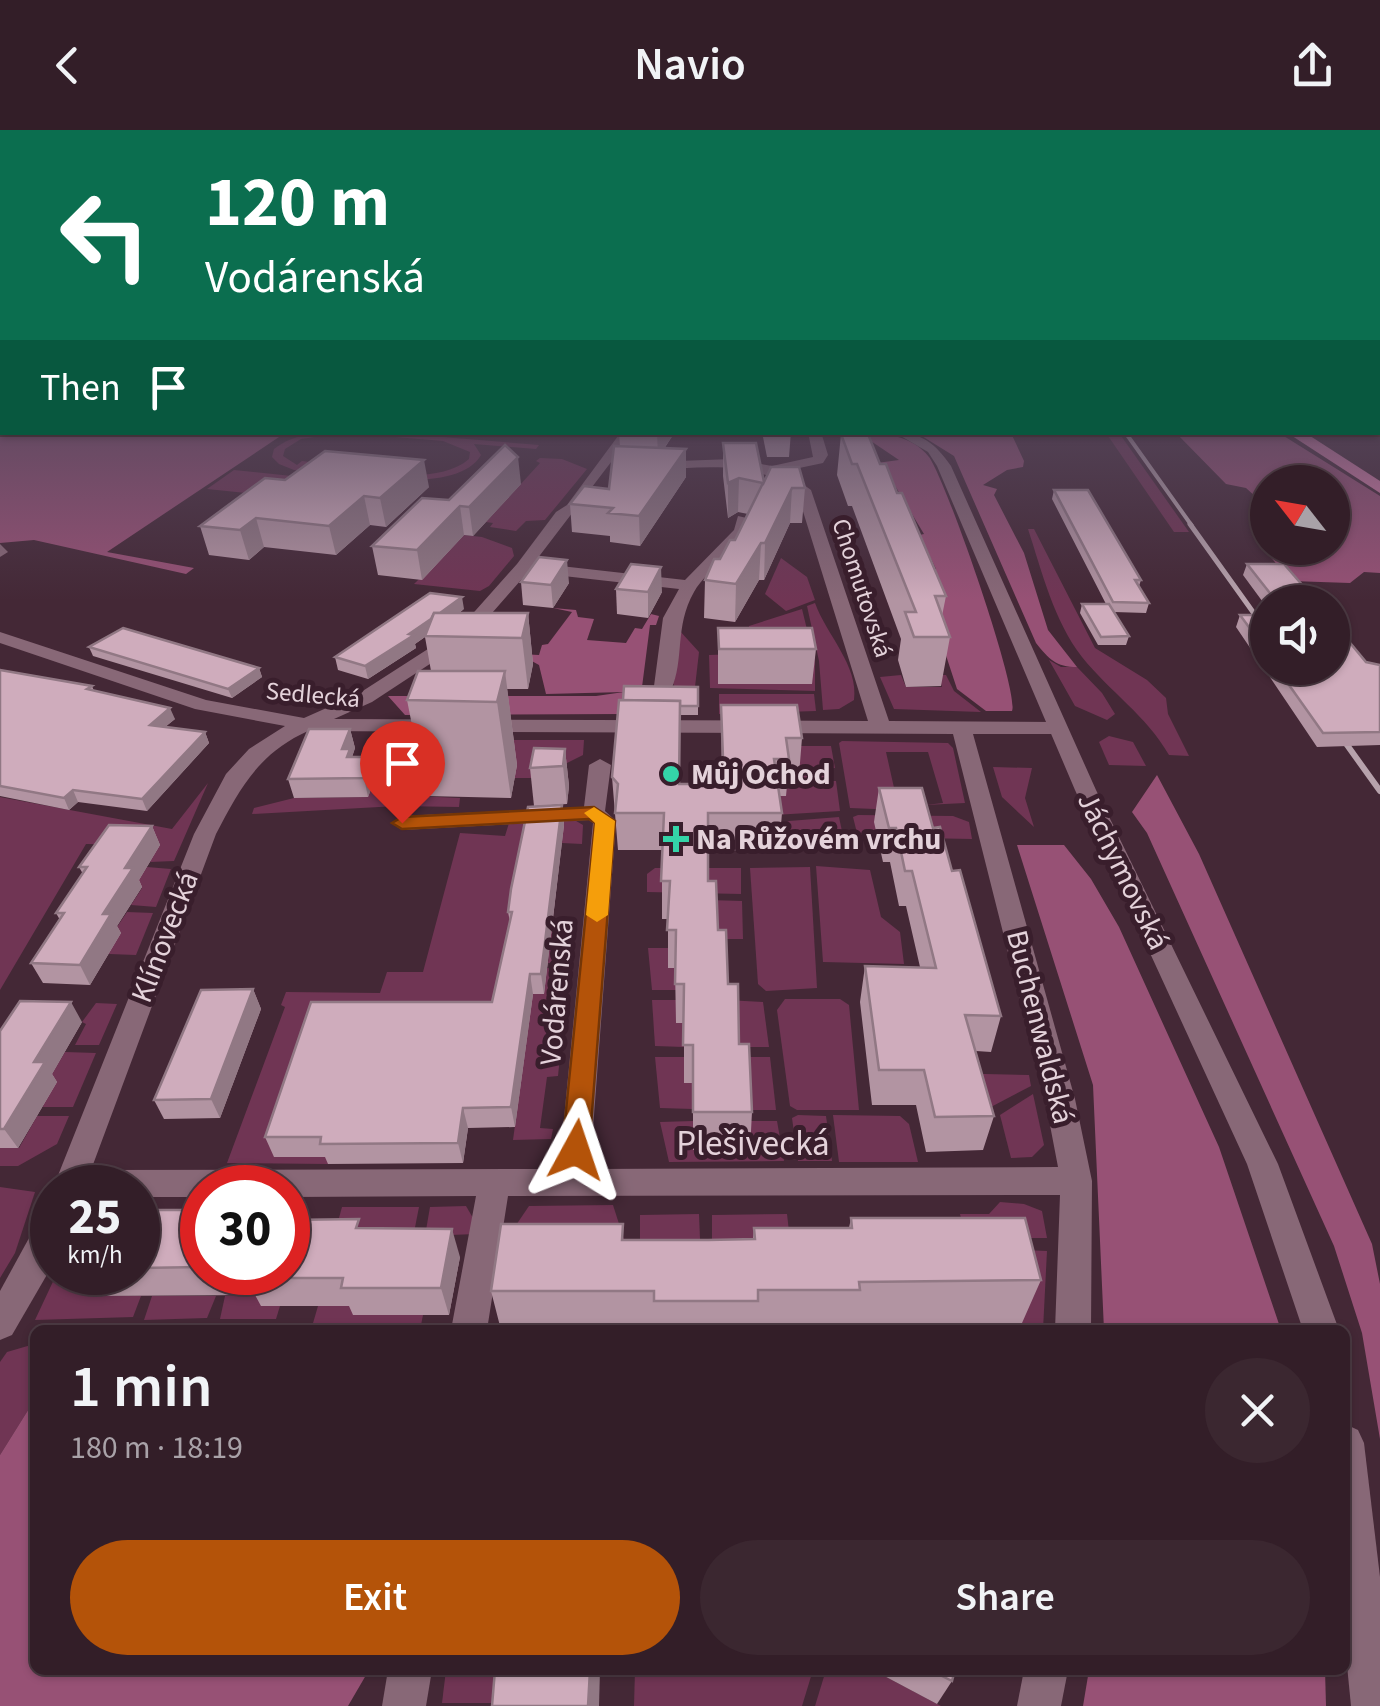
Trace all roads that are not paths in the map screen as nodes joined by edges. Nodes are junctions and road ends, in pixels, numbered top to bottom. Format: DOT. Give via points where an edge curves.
graph roads {
  1 [pos="620,455"];
  2 [pos="821,455"];
  3 [pos="937,455"];
  4 [pos="1328,455"];
  5 [pos="1347,455"];
  6 [pos="616,466"];
  7 [pos="773,470"];
  8 [pos="1380,476"];
  9 [pos="1380,488"];
  10 [pos="744,519"];
  11 [pos="523,567"];
  12 [pos="689,585"];
  13 [pos="6,644"];
  14 [pos="664,686"];
  15 [pos="310,724"];
  16 [pos="1055,728"];
  17 [pos="881,729"];
  18 [pos="962,730"];
  19 [pos="600,765"];
  20 [pos="594,813"];
  21 [pos="402,823"];
  22 [pos="78,1165"];
  23 [pos="1076,1181"];
  24 [pos="494,1182"];
  25 [pos="573,1182"];
  26 [pos="160,1185"];
  27 [pos="30,1273"];
  28 [pos="0,1323"];
  29 [pos="469,1325"];
  30 [pos="1073,1325"];
  31 [pos="1320,1325"];
  32 [pos="1350,1490"];
  33 [pos="409,1675"];
  34 [pos="1045,1675"];
  35 [pos="404,1706"];
  36 [pos="1039,1706"];
  37 [pos="1373,1706"];
  1 -- 6 [label="street, Klínovecká"];
  2 -- 7 [label="street"];
  3 -- 16 [label="street, Jáchymovská"];
  4 -- 9 [label="highway"];
  5 -- 8 [label="highway"];
  6 -- 7 [label="street"];
  6 -- 11 [label="street, Klínovecká" via="560,515"];
  7 -- 17 [label="street, Chomutovská" via="804,490"];
  10 -- 12 [label="street" via="742,531"];
  11 -- 12 [label="street"];
  11 -- 15 [label="street, Klínovecká" via="477,623 450,644"];
  12 -- 14 [label="street" via="669,627"];
  13 -- 15 [label="street, Sedlecká" via="202,706"];
  15 -- 17 [label="street, Sedlecká"];
  15 -- 22 [label="street, Klínovecká" via="256,753 234,779"];
  16 -- 18 [label="street, Sedlecká"];
  16 -- 31 [label="street, Jáchymovská" via="1264,1164"];
  17 -- 18 [label="street, Sedlecká"];
  18 -- 23 [label="street, Buchenwaldská"];
  19 -- 20 [label="street, Vodárenská"];
  20 -- 21 [label="street"];
  20 -- 25 [label="street, Vodárenská" via="605,821"];
  23 -- 25 [label="street, Plešivecká"];
  23 -- 30 [label="street, Buchenwaldská"];
  24 -- 25 [label="street, Plešivecká"];
  24 -- 26 [label="street, Plešivecká"];
  24 -- 29 [label="street"];
  27 -- 28 [label="street"];
  32 -- 37 [label="street"];
  33 -- 35 [label="street"];
  34 -- 36 [label="street"];
}
